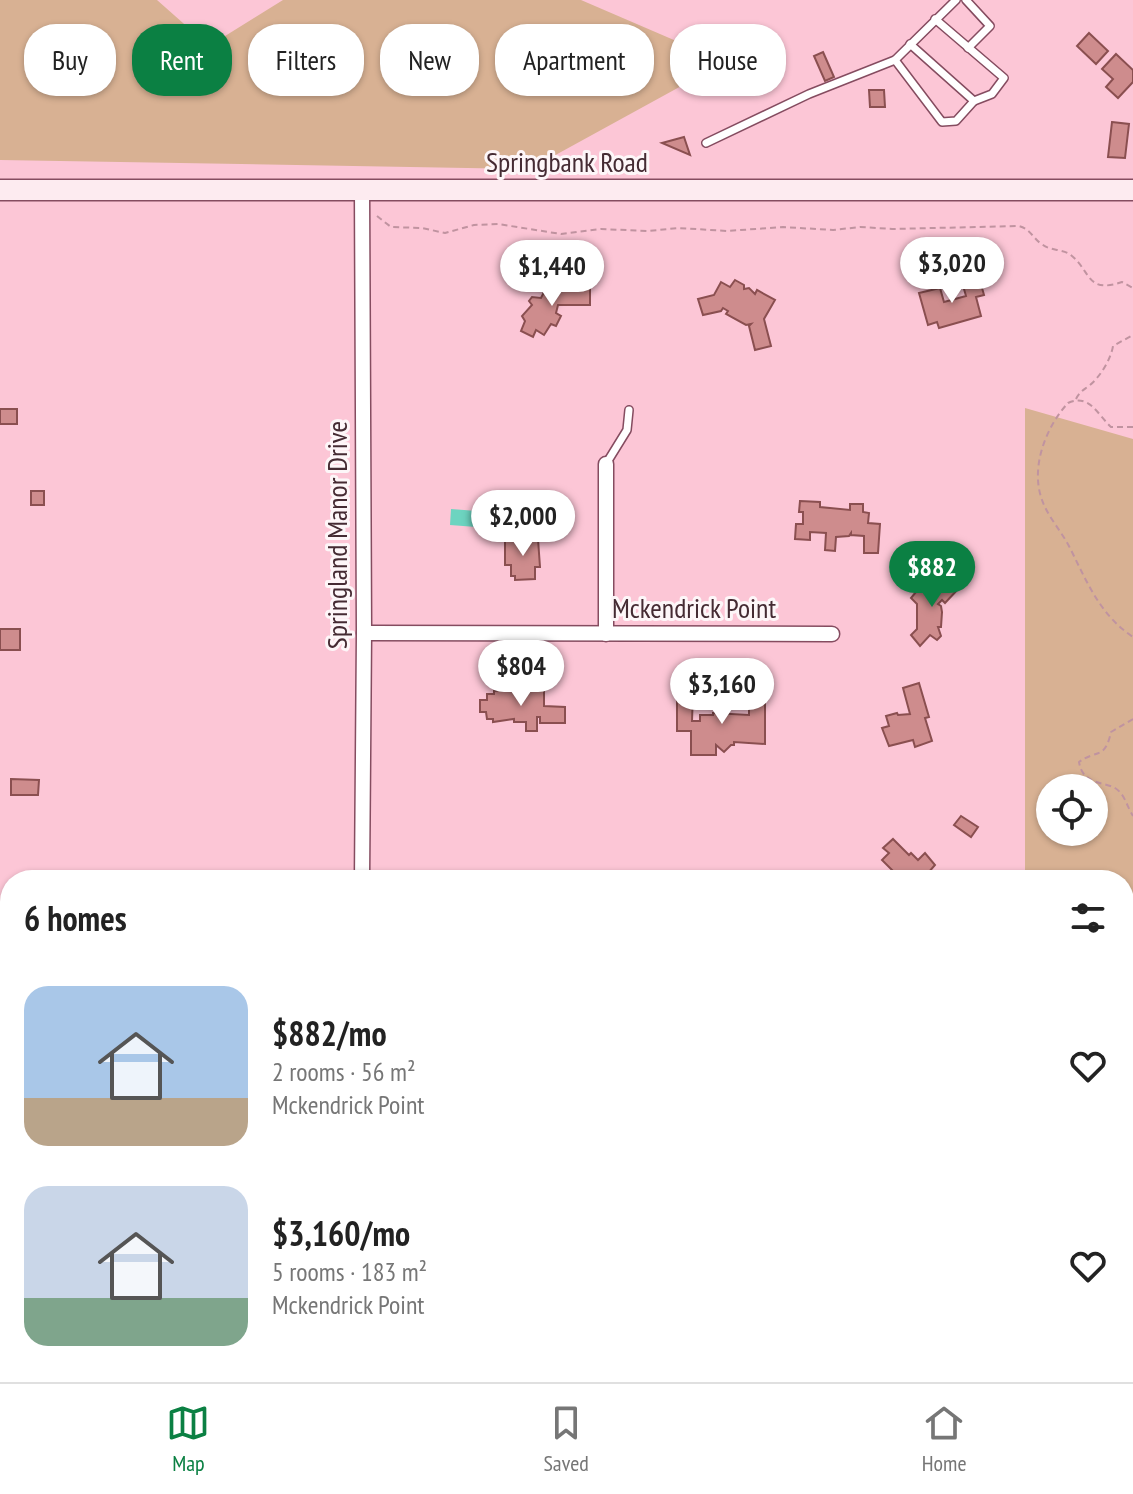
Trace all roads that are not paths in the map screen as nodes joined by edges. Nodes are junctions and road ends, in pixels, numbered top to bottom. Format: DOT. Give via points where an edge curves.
graph roads {
  1 [pos="956,0"];
  2 [pos="966,0"];
  3 [pos="935,19"];
  4 [pos="910,44"];
  5 [pos="968,48"];
  6 [pos="895,60"];
  7 [pos="974,101"];
  8 [pos="706,143"];
  9 [pos="0,190"];
  10 [pos="1133,190"];
  11 [pos="362,197"];
  12 [pos="629,410"];
  13 [pos="606,464"];
  14 [pos="364,633"];
  15 [pos="606,634"];
  16 [pos="832,634"];
  17 [pos="362,870"];
  1 -- 3 [label="lane"];
  2 -- 5 [label="lane" via="990,26"];
  3 -- 4 [label="lane"];
  3 -- 5 [label="lane"];
  4 -- 6 [label="lane"];
  4 -- 7 [label="lane"];
  5 -- 7 [label="lane" via="1004,78 992,94"];
  6 -- 7 [label="lane" via="942,122 956,121"];
  6 -- 8 [label="lane"];
  9 -- 11 [label="street, Springbank Road"];
  10 -- 11 [label="street, Springbank Road"];
  11 -- 14 [label="street, Springland Manor Drive"];
  12 -- 13 [label="lane" via="627,430"];
  13 -- 15 [label="street"];
  14 -- 15 [label="street, Mckendrick Point"];
  14 -- 17 [label="street, Springland Manor Drive"];
  15 -- 16 [label="street, Mckendrick Point"];
}
